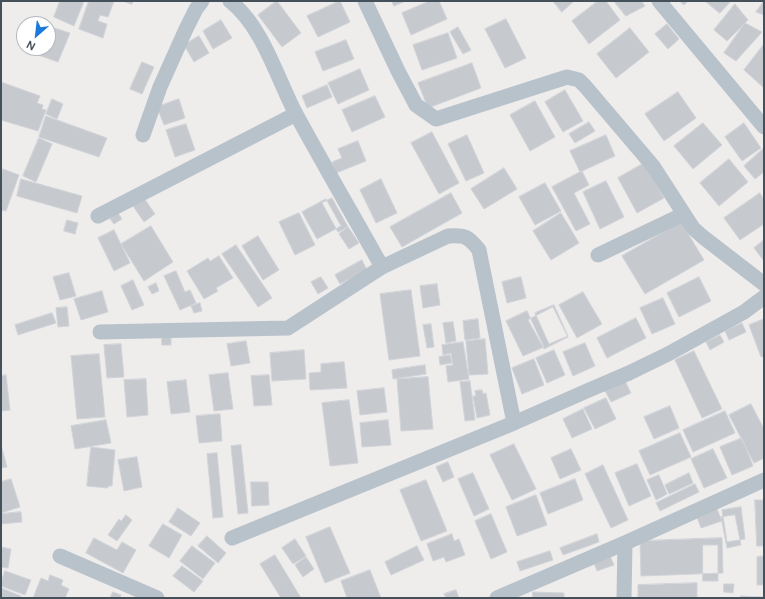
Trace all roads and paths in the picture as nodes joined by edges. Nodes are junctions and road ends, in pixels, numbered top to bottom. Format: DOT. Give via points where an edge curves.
graph roads {
  1 [pos="202,1"];
  2 [pos="230,1"];
  3 [pos="365,1"];
  4 [pos="659,1"];
  5 [pos="296,114"];
  6 [pos="764,127"];
  7 [pos="143,135"];
  8 [pos="684,214"];
  9 [pos="98,216"];
  10 [pos="598,255"];
  11 [pos="382,267"];
  12 [pos="764,284"];
  13 [pos="764,297"];
  14 [pos="100,332"];
  15 [pos="514,423"];
  16 [pos="764,480"];
  17 [pos="232,538"];
  18 [pos="626,543"];
  19 [pos="60,556"];
  20 [pos="157,598"];
  21 [pos="497,598"];
  22 [pos="624,598"];
  1 -- 7 [label="street" via="186,29 160,87"];
  2 -- 5 [label="street" via="257,31"];
  3 -- 8 [label="street" via="416,104 436,119 567,77 579,80 653,166"];
  4 -- 6 [label="street"];
  5 -- 9 [label="street"];
  5 -- 11 [label="street"];
  8 -- 10 [label="street"];
  8 -- 12 [label="street" via="703,238"];
  11 -- 14 [label="street" via="288,328"];
  11 -- 15 [label="street" via="448,236 471,240 479,250"];
  13 -- 15 [label="street" via="744,312 668,354"];
  15 -- 17 [label="street"];
  16 -- 18 [label="street"];
  18 -- 21 [label="street"];
  18 -- 22 [label="street"];
  19 -- 20 [label="street"];
}
